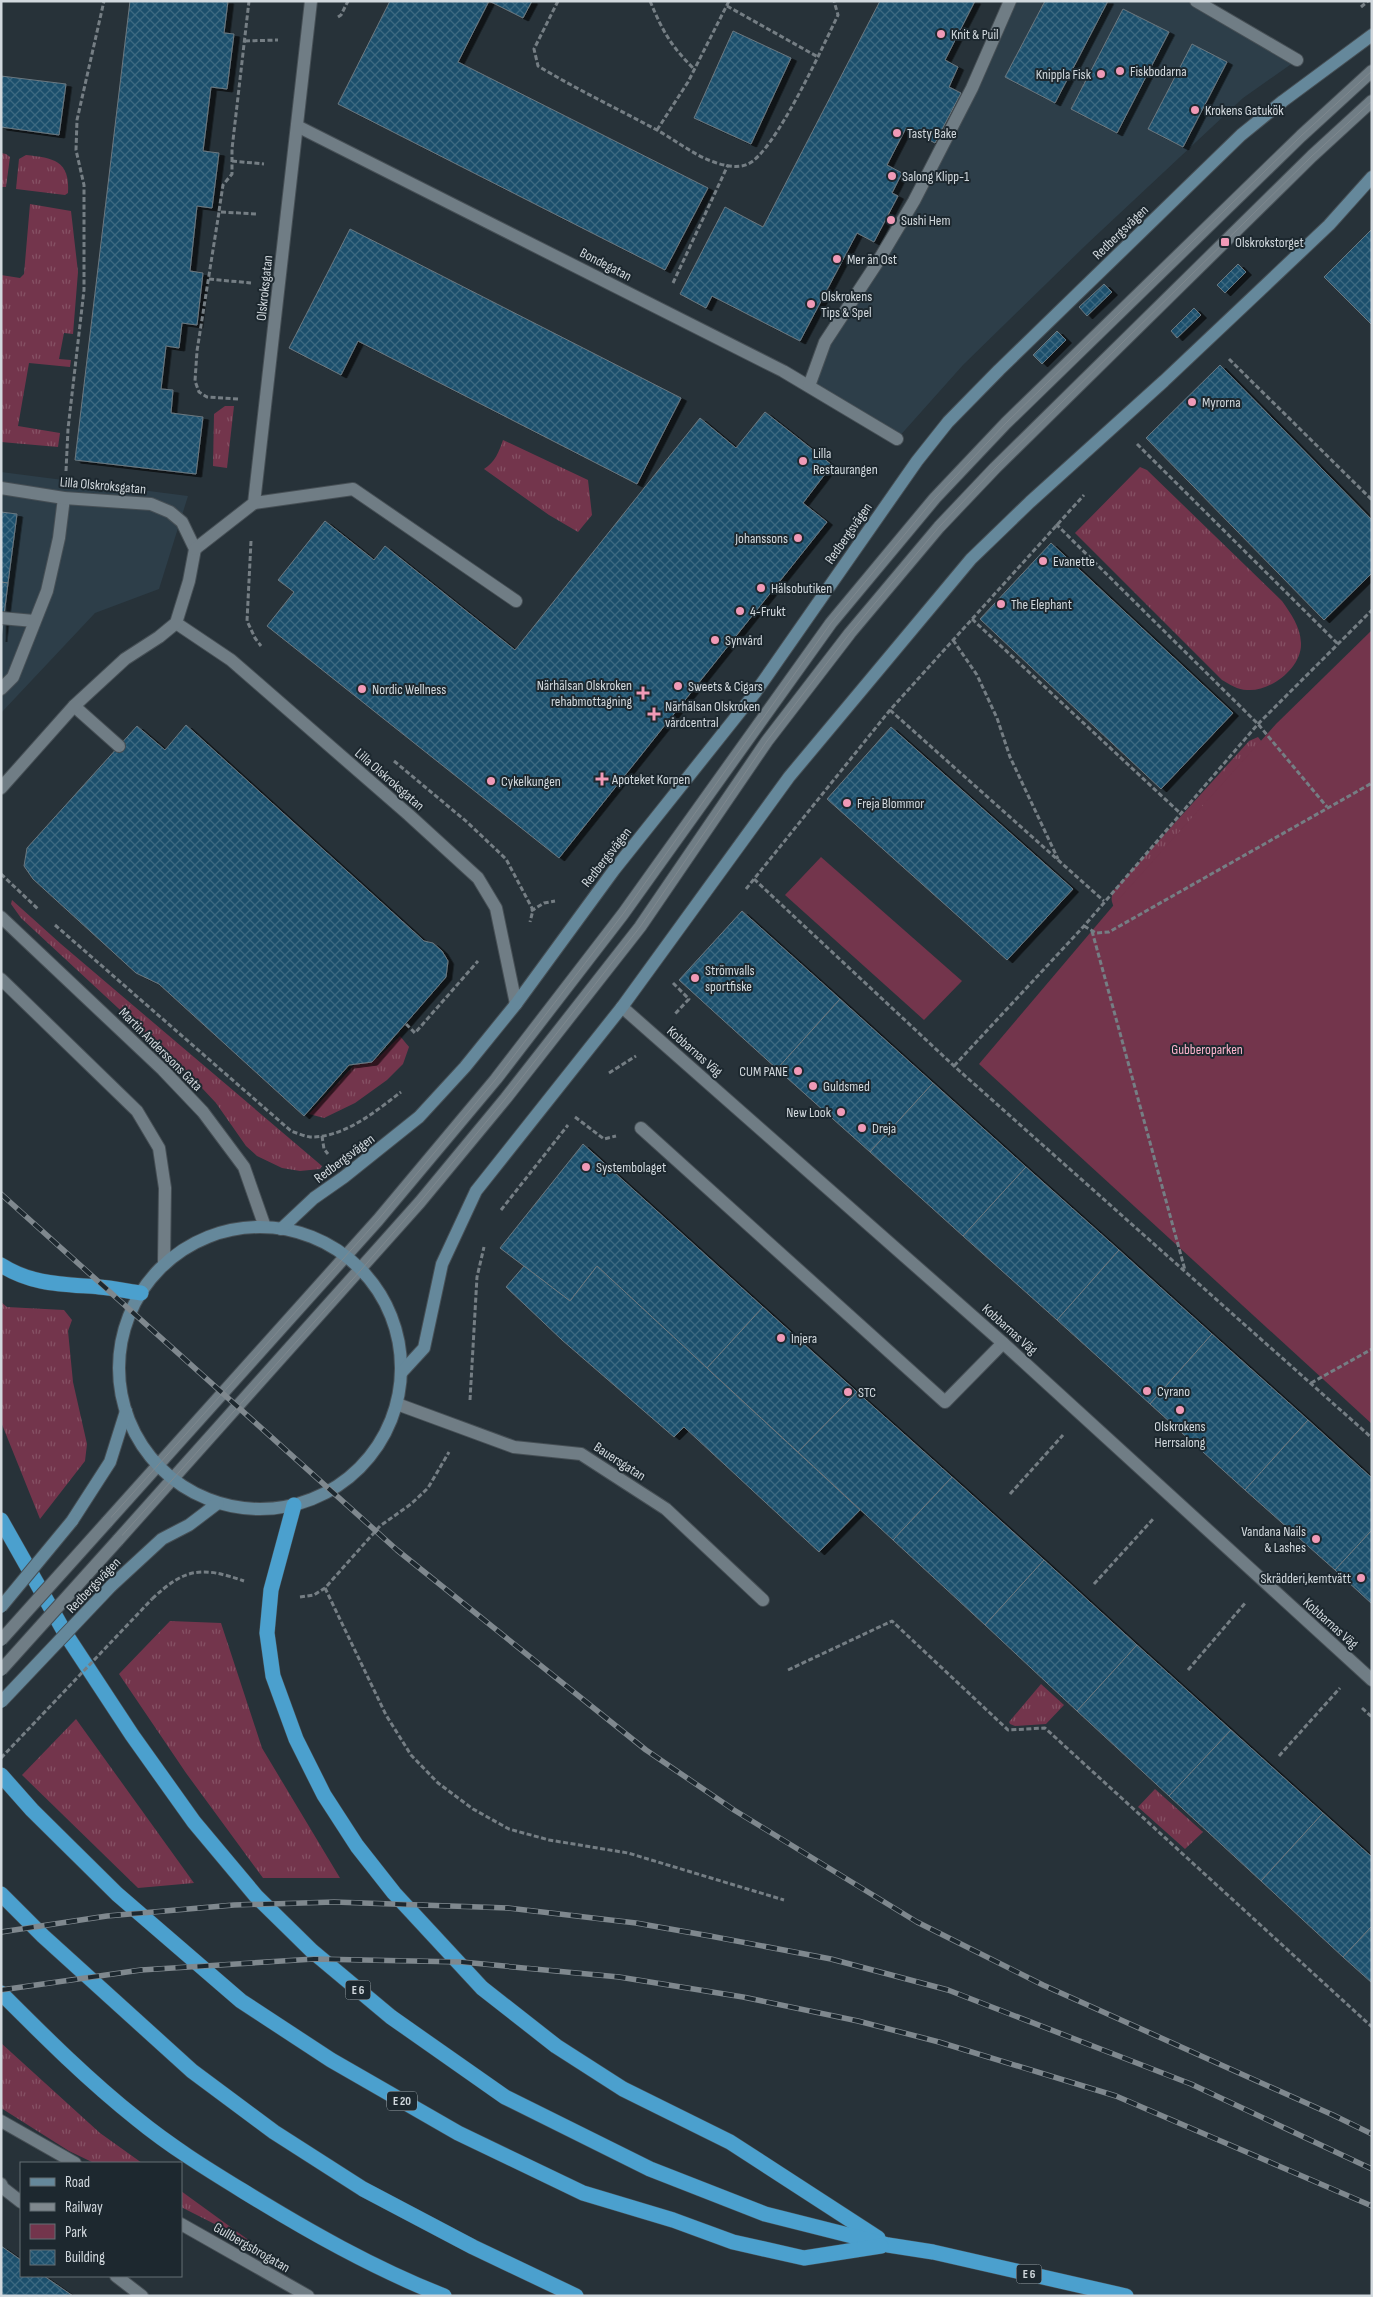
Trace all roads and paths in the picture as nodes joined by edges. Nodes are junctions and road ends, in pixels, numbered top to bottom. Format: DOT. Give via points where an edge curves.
graph roads {
  1 [pos="104,1"];
  2 [pos="249,1"];
  3 [pos="311,1"];
  4 [pos="558,1"];
  5 [pos="650,1"];
  6 [pos="728,1"];
  7 [pos="834,1"];
  8 [pos="1010,1"];
  9 [pos="1196,1"];
  10 [pos="726,6"];
  11 [pos="1372,36"];
  12 [pos="818,57"];
  13 [pos="1297,60"];
  14 [pos="694,69"];
  15 [pos="1372,71"];
  16 [pos="1372,101"];
  17 [pos="298,126"];
  18 [pos="657,130"];
  19 [pos="728,165"];
  20 [pos="1372,177"];
  21 [pos="218,212"];
  22 [pos="287,217"];
  23 [pos="676,276"];
  24 [pos="209,279"];
  25 [pos="280,286"];
  26 [pos="1228,358"];
  27 [pos="809,386"];
  28 [pos="266,401"];
  29 [pos="897,439"];
  30 [pos="1134,442"];
  31 [pos="1,488"];
  32 [pos="64,498"];
  33 [pos="1372,500"];
  34 [pos="1030,502"];
  35 [pos="254,503"];
  36 [pos="1056,524"];
  37 [pos="194,549"];
  38 [pos="516,601"];
  39 [pos="1372,610"];
  40 [pos="1,618"];
  41 [pos="972,619"];
  42 [pos="34,621"];
  43 [pos="176,623"];
  44 [pos="953,640"];
  45 [pos="1338,644"];
  46 [pos="265,650"];
  47 [pos="1,689"];
  48 [pos="74,706"];
  49 [pos="890,710"];
  50 [pos="1258,724"];
  51 [pos="119,746"];
  52 [pos="391,758"];
  53 [pos="1372,782"];
  54 [pos="1,788"];
  55 [pos="1326,808"];
  56 [pos="1180,813"];
  57 [pos="729,860"];
  58 [pos="1060,862"];
  59 [pos="1,874"];
  60 [pos="754,879"];
  61 [pos="741,894"];
  62 [pos="1104,901"];
  63 [pos="544,903"];
  64 [pos="532,910"];
  65 [pos="41,912"];
  66 [pos="1,917"];
  67 [pos="54,925"];
  68 [pos="1084,926"];
  69 [pos="1092,931"];
  70 [pos="503,932"];
  71 [pos="510,972"];
  72 [pos="1,979"];
  73 [pos="670,980"];
  74 [pos="516,1004"];
  75 [pos="622,1007"];
  76 [pos="406,1024"];
  77 [pos="656,1036"];
  78 [pos="954,1066"];
  79 [pos="605,1079"];
  80 [pos="406,1088"];
  81 [pos="581,1109"];
  82 [pos="575,1116"];
  83 [pos="641,1128"];
  84 [pos="500,1211"];
  85 [pos="266,1227"];
  86 [pos="281,1229"];
  87 [pos="485,1242"];
  88 [pos="346,1257"];
  89 [pos="164,1264"];
  90 [pos="1,1265"];
  91 [pos="361,1270"];
  92 [pos="1185,1270"];
  93 [pos="141,1293"];
  94 [pos="1003,1343"];
  95 [pos="1372,1349"];
  96 [pos="402,1373"];
  97 [pos="1311,1382"];
  98 [pos="397,1404"];
  99 [pos="126,1411"];
  100 [pos="460,1429"];
  101 [pos="1063,1434"];
  102 [pos="1372,1438"];
  103 [pos="157,1466"];
  104 [pos="172,1480"];
  105 [pos="1010,1494"];
  106 [pos="218,1503"];
  107 [pos="294,1505"];
  108 [pos="1155,1517"];
  109 [pos="1,1520"];
  110 [pos="1094,1584"];
  111 [pos="325,1588"];
  112 [pos="271,1590"];
  113 [pos="763,1600"];
  114 [pos="1246,1602"];
  115 [pos="1,1607"];
  116 [pos="1,1640"];
  117 [pos="1,1670"];
  118 [pos="788,1670"];
  119 [pos="1188,1670"];
  120 [pos="1372,1680"];
  121 [pos="1340,1688"];
  122 [pos="1,1702"];
  123 [pos="1279,1756"];
  124 [pos="1,1758"];
  125 [pos="1,1775"];
  126 [pos="1,1894"];
  127 [pos="784,1900"];
  128 [pos="1,1994"];
  129 [pos="1372,2027"];
  130 [pos="1,2121"];
  131 [pos="73,2162"];
  132 [pos="1,2184"];
  133 [pos="20,2201"];
  134 [pos="182,2225"];
  135 [pos="888,2245"];
  136 [pos="117,2277"];
  137 [pos="142,2296"];
  138 [pos="308,2296"];
  139 [pos="444,2296"];
  140 [pos="576,2296"];
  141 [pos="1126,2296"];
  1 -- 32 [label="path" via="77,120 76,150 84,185 84,290 68,429"];
  2 -- 21 [label="path" via="232,174 223,185"];
  3 -- 17 [label="street, Olskroksgatan"];
  4 -- 18 [label="path" via="534,49 538,66"];
  5 -- 14 [label="path" via="665,36"];
  6 -- 10 [label="path"];
  7 -- 12 [label="path" via="838,15"];
  8 -- 27 [label="street" via="972,88 914,201 825,342"];
  9 -- 13 [label="street"];
  10 -- 12 [label="path"];
  10 -- 14 [label="path"];
  11 -- 74 [label="street, Redbergsvägen" via="1241,135 948,422 917,461 755,693 614,870"];
  12 -- 19 [label="path" via="769,143 750,164"];
  14 -- 18 [label="path"];
  15 -- 88 [label="street" via="1294,142 1006,423 935,498 831,623 552,1007 436,1152"];
  16 -- 91 [label="street" via="995,468 927,541 850,633 767,741 661,896 572,1015"];
  17 -- 22 [label="street, Olskroksgatan"];
  17 -- 27 [label="street, Bondegatan"];
  18 -- 19 [label="path" via="706,159"];
  19 -- 23 [label="path"];
  20 -- 34 [label="street" via="1329,224 1164,381"];
  21 -- 22 [label="path"];
  21 -- 24 [label="path"];
  22 -- 25 [label="street, Olskroksgatan"];
  24 -- 25 [label="path"];
  24 -- 28 [label="path" via="197,351 195,381 199,392 207,397"];
  25 -- 28 [label="street, Olskroksgatan"];
  26 -- 33 [label="path"];
  27 -- 29 [label="street, Bondegatan"];
  28 -- 35 [label="street, Olskroksgatan"];
  30 -- 45 [label="path"];
  31 -- 32 [label="street, Lilla Olskroksgatan"];
  32 -- 37 [label="street, Lilla Olskroksgatan" via="151,504 170,512 182,522"];
  32 -- 42 [label="street" via="47,591"];
  34 -- 36 [label="path"];
  34 -- 57 [label="street" via="958,574 789,777"];
  35 -- 37 [label="street"];
  35 -- 38 [label="street" via="353,489"];
  35 -- 46 [label="path" via="247,622"];
  36 -- 41 [label="path"];
  36 -- 50 [label="path"];
  37 -- 43 [label="street" via="189,581"];
  39 -- 45 [label="path"];
  40 -- 42 [label="street"];
  41 -- 44 [label="path"];
  41 -- 56 [label="path"];
  42 -- 47 [label="street" via="13,677"];
  43 -- 48 [label="street" via="125,659"];
  43 -- 70 [label="street, Lilla Olskroksgatan" via="231,660 478,878 496,908"];
  44 -- 49 [label="path"];
  44 -- 58 [label="path" via="977,675 997,718 1010,757"];
  45 -- 50 [label="path"];
  48 -- 51 [label="street"];
  48 -- 54 [label="street"];
  49 -- 58 [label="path"];
  49 -- 60 [label="path"];
  50 -- 55 [label="path"];
  50 -- 56 [label="path"];
  52 -- 64 [label="path" via="506,859"];
  53 -- 55 [label="path"];
  55 -- 69 [label="path" via="1109,932"];
  56 -- 62 [label="path"];
  57 -- 60 [label="path"];
  57 -- 75 [label="street"];
  58 -- 62 [label="path"];
  59 -- 65 [label="path"];
  60 -- 61 [label="path"];
  60 -- 78 [label="path"];
  62 -- 68 [label="path"];
  63 -- 64 [label="path"];
  64 -- 70 [label="path"];
  64 -- 71 [label="path" via="525,939"];
  66 -- 85 [label="street, Martin Anderssons Gata" via="203,1112 244,1167"];
  67 -- 80 [label="path" via="291,1131 308,1137 348,1128"];
  68 -- 69 [label="path"];
  68 -- 78 [label="path"];
  69 -- 92 [label="path"];
  70 -- 71 [label="street, Lilla Olskroksgatan"];
  70 -- 76 [label="path" via="415,1032"];
  71 -- 74 [label="street, Lilla Olskroksgatan"];
  72 -- 89 [label="street" via="137,1111 159,1148 165,1188"];
  73 -- 77 [label="path" via="689,999"];
  74 -- 86 [label="street, Redbergsvägen" via="419,1117 314,1198"];
  75 -- 77 [label="street, Kobbarnas Väg"];
  75 -- 96 [label="street" via="476,1190 442,1264 424,1348"];
  77 -- 79 [label="path"];
  77 -- 94 [label="street, Kobbarnas Väg"];
  78 -- 92 [label="path"];
  81 -- 82 [label="path"];
  82 -- 83 [label="path" via="604,1139"];
  82 -- 84 [label="path"];
  83 -- 94 [label="street" via="945,1402"];
  85 -- 86 [label="street"];
  85 -- 89 [label="street" via="219,1234 193,1244"];
  86 -- 88 [label="street" via="317,1239"];
  87 -- 100 [label="path" via="477,1278 471,1396"];
  88 -- 91 [label="street"];
  88 -- 103 [label="street"];
  89 -- 93 [label="street"];
  90 -- 93 [label="highway" via="18,1276 45,1283"];
  91 -- 96 [label="street" via="380,1294 393,1319"];
  91 -- 104 [label="street"];
  92 -- 97 [label="path"];
  93 -- 99 [label="street" via="122,1339 120,1372"];
  94 -- 120 [label="street, Kobbarnas Väg"];
  95 -- 97 [label="path"];
  96 -- 98 [label="street"];
  97 -- 102 [label="path"];
  98 -- 100 [label="street, Bauersgatan"];
  98 -- 107 [label="street" via="373,1453 351,1476 324,1494"];
  99 -- 103 [label="street" via="140,1443"];
  99 -- 115 [label="street, bridge" via="110,1462 91,1493"];
  100 -- 111 [label="path" via="428,1488 380,1526"];
  100 -- 113 [label="street, Bauersgatan" via="514,1447 581,1454 666,1508"];
  101 -- 105 [label="path"];
  103 -- 104 [label="street"];
  103 -- 116 [label="street, bridge"];
  104 -- 106 [label="street"];
  104 -- 117 [label="street, bridge"];
  106 -- 107 [label="street" via="256,1510"];
  106 -- 122 [label="street, Redbergsvägen, bridge" via="162,1540 132,1565"];
  107 -- 112 [label="highway"];
  108 -- 110 [label="path"];
  109 -- 135 [label="highway, E 6" via="65,1633 194,1822 256,1896 312,1951 391,2017 505,2097 650,2169 764,2214"];
  111 -- 112 [label="path" via="303,1598"];
  111 -- 127 [label="path" via="386,1715 411,1756 438,1783 473,1810 509,1829 549,1840 628,1853"];
  112 -- 124 [label="path, bridge" via="224,1574 200,1571 171,1581"];
  112 -- 135 [label="highway" via="267,1633 272,1676 296,1739 324,1794 357,1846 394,1893 482,1988 556,2046 623,2089 730,2142"];
  114 -- 119 [label="path"];
  118 -- 129 [label="path" via="892,1621 1008,1730 1045,1728"];
  121 -- 123 [label="path"];
  125 -- 135 [label="highway, E 20" via="117,1894 241,2001 332,2060 458,2133 582,2193 733,2242 804,2258"];
  126 -- 140 [label="highway" via="50,1943 192,2071 274,2132 363,2189"];
  128 -- 139 [label="highway" via="138,2120 207,2168 293,2222 399,2278"];
  130 -- 131 [label="street"];
  132 -- 133 [label="street"];
  134 -- 138 [label="street, Gullbergsbrogatan"];
  135 -- 141 [label="highway, E 6" via="933,2252"];
  136 -- 137 [label="street"];
}
